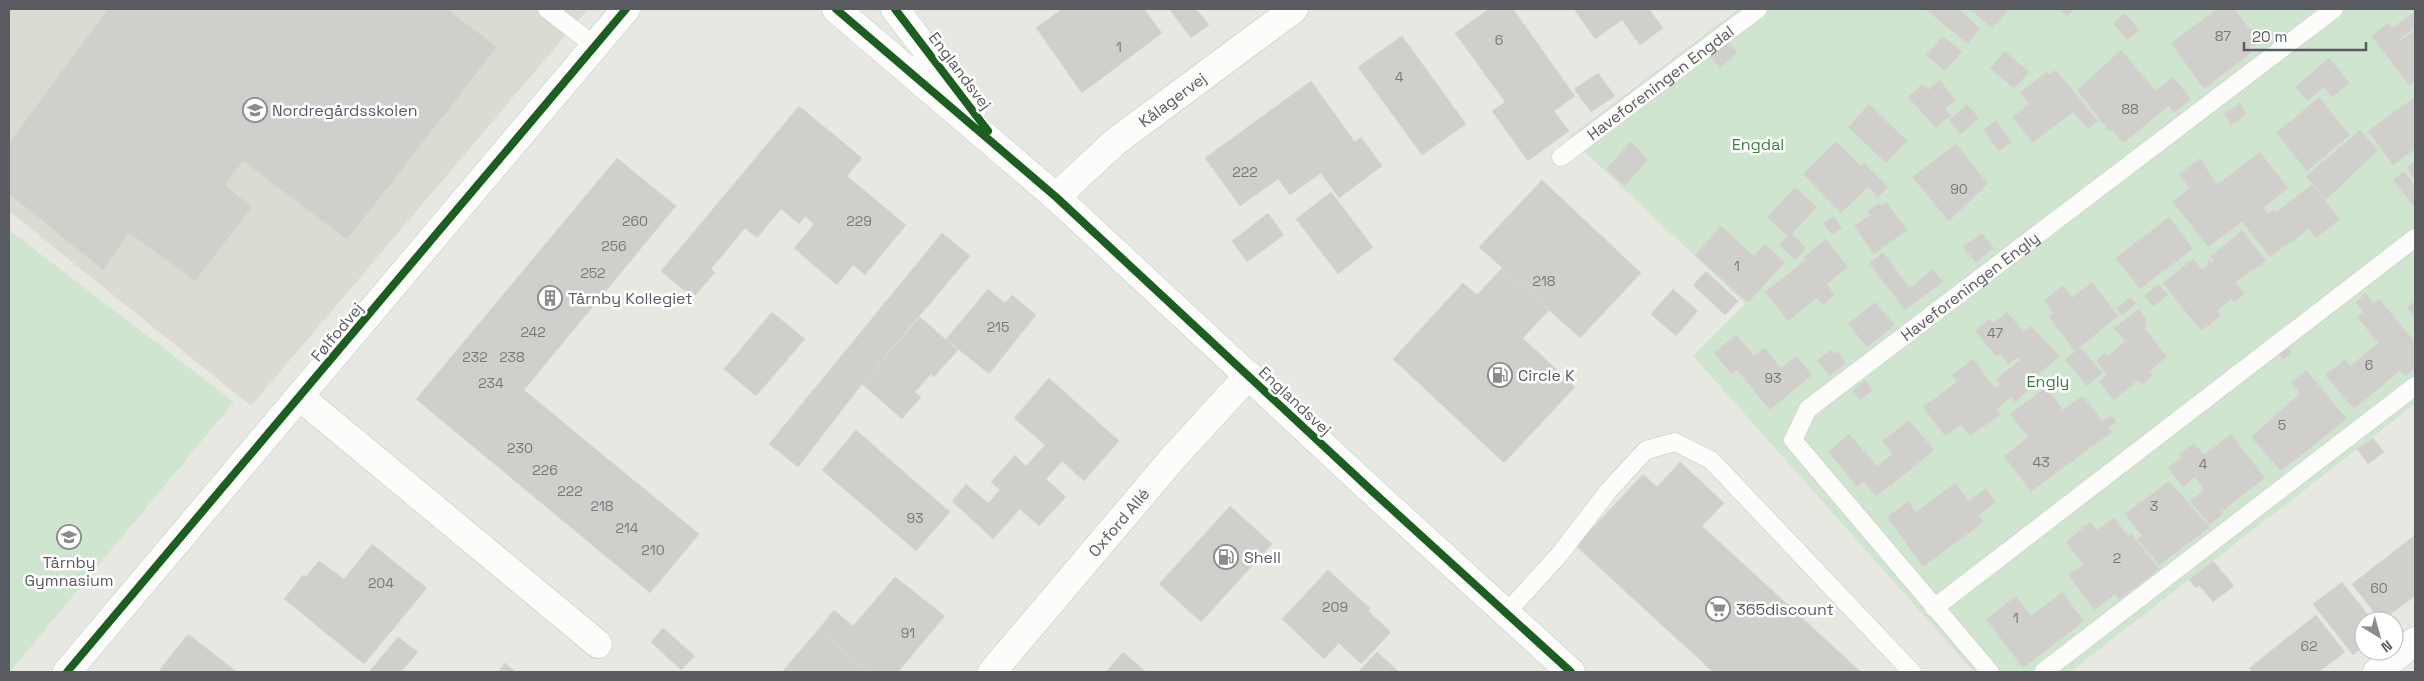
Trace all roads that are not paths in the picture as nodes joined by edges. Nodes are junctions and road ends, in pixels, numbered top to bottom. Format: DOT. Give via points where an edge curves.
graph roads {
  1 [pos="547,9"];
  2 [pos="626,9"];
  3 [pos="836,9"];
  4 [pos="895,9"];
  5 [pos="1294,9"];
  6 [pos="1758,9"];
  7 [pos="2334,9"];
  8 [pos="595,46"];
  9 [pos="1001,149"];
  10 [pos="1561,157"];
  11 [pos="1056,197"];
  12 [pos="2415,238"];
  13 [pos="1249,375"];
  14 [pos="2415,386"];
  15 [pos="300,397"];
  16 [pos="1934,608"];
  17 [pos="1506,613"];
  18 [pos="2415,641"];
  19 [pos="598,644"];
  20 [pos="68,672"];
  21 [pos="992,672"];
  22 [pos="1571,672"];
  23 [pos="1912,672"];
  24 [pos="1990,672"];
  25 [pos="2043,672"];
  26 [pos="2376,672"];
  1 -- 8 [label="lane"];
  2 -- 8 [label="street, Følfodvej"];
  3 -- 9 [label="street, Englandsvej"];
  4 -- 9 [label="street, Englandsvej"];
  5 -- 11 [label="street, Kålagervej" via="1115,142"];
  6 -- 10 [label="lane, Haveforeningen Engdal"];
  7 -- 16 [label="lane, Haveforeningen Engly" via="1808,409 1793,440"];
  8 -- 15 [label="street, Følfodvej"];
  9 -- 11 [label="street, Englandsvej"];
  11 -- 13 [label="street, Englandsvej"];
  12 -- 16 [label="lane"];
  13 -- 17 [label="street, Englandsvej"];
  13 -- 21 [label="street, Oxford Allé" via="1173,458"];
  14 -- 25 [label="lane"];
  15 -- 19 [label="street"];
  15 -- 20 [label="street, Følfodvej"];
  16 -- 24 [label="lane, Haveforeningen Engly"];
  17 -- 22 [label="street, Englandsvej"];
  17 -- 23 [label="lane" via="1646,450 1675,442 1711,460"];
  18 -- 26 [label="street"];
}
